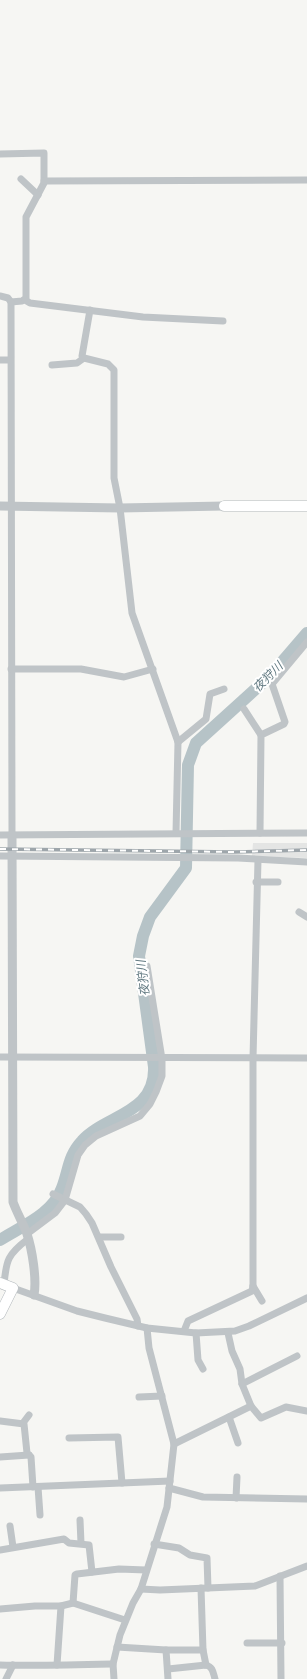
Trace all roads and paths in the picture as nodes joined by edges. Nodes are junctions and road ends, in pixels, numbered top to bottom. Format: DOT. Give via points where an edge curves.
graph roads {
  1 [pos="0,154"];
  2 [pos="21,179"];
  3 [pos="307,180"];
  4 [pos="44,181"];
  5 [pos="38,195"];
  6 [pos="0,296"];
  7 [pos="25,300"];
  8 [pos="11,302"];
  9 [pos="90,310"];
  10 [pos="223,320"];
  11 [pos="84,358"];
  12 [pos="0,360"];
  13 [pos="10,360"];
  14 [pos="52,365"];
  15 [pos="0,506"];
  16 [pos="11,506"];
  17 [pos="224,506"];
  18 [pos="307,506"];
  19 [pos="120,508"];
  20 [pos="307,642"];
  21 [pos="11,669"];
  22 [pos="153,669"];
  23 [pos="224,689"];
  24 [pos="244,709"];
  25 [pos="261,735"];
  26 [pos="182,740"];
  27 [pos="176,833"];
  28 [pos="260,833"];
  29 [pos="307,833"];
  30 [pos="0,835"];
  31 [pos="12,835"];
  32 [pos="0,856"];
  33 [pos="12,856"];
  34 [pos="258,860"];
  35 [pos="307,862"];
  36 [pos="256,882"];
  37 [pos="278,882"];
  38 [pos="299,912"];
  39 [pos="307,917"];
  40 [pos="147,966"];
  41 [pos="0,1057"];
  42 [pos="13,1057"];
  43 [pos="253,1058"];
  44 [pos="307,1058"];
  45 [pos="161,1059"];
  46 [pos="54,1195"];
  47 [pos="64,1199"];
  48 [pos="27,1235"];
  49 [pos="98,1237"];
  50 [pos="120,1237"];
  51 [pos="6,1285"];
  52 [pos="253,1286"];
  53 [pos="34,1295"];
  54 [pos="307,1298"];
  55 [pos="262,1301"];
  56 [pos="0,1314"];
  57 [pos="138,1326"];
  58 [pos="147,1328"];
  59 [pos="184,1331"];
  60 [pos="196,1333"];
  61 [pos="228,1333"];
  62 [pos="297,1356"];
  63 [pos="203,1368"];
  64 [pos="242,1384"];
  65 [pos="162,1396"];
  66 [pos="139,1397"];
  67 [pos="252,1406"];
  68 [pos="307,1411"];
  69 [pos="29,1416"];
  70 [pos="229,1417"];
  71 [pos="0,1421"];
  72 [pos="23,1423"];
  73 [pos="69,1438"];
  74 [pos="238,1443"];
  75 [pos="174,1444"];
  76 [pos="29,1455"];
  77 [pos="0,1458"];
  78 [pos="237,1477"];
  79 [pos="122,1483"];
  80 [pos="170,1485"];
  81 [pos="36,1487"];
  82 [pos="0,1488"];
  83 [pos="236,1498"];
  84 [pos="307,1498"];
  85 [pos="40,1515"];
  86 [pos="80,1520"];
  87 [pos="10,1526"];
  88 [pos="82,1543"];
  89 [pos="154,1544"];
  90 [pos="13,1547"];
  91 [pos="0,1550"];
  92 [pos="307,1566"];
  93 [pos="146,1570"];
  94 [pos="92,1572"];
  95 [pos="280,1576"];
  96 [pos="205,1588"];
  97 [pos="141,1589"];
  98 [pos="73,1603"];
  99 [pos="62,1606"];
  100 [pos="0,1609"];
  101 [pos="125,1620"];
  102 [pos="247,1643"];
  103 [pos="282,1643"];
  104 [pos="117,1647"];
  105 [pos="166,1650"];
  106 [pos="203,1650"];
  107 [pos="113,1664"];
  108 [pos="0,1665"];
  109 [pos="13,1665"];
  110 [pos="57,1665"];
  111 [pos="206,1665"];
  112 [pos="168,1669"];
  113 [pos="6,1679"];
  114 [pos="114,1679"];
  115 [pos="168,1679"];
  116 [pos="215,1679"];
  117 [pos="282,1679"];
  1 -- 4 [label="street" via="44,154"];
  2 -- 5 [label="street"];
  3 -- 4 [label="street"];
  4 -- 5 [label="street"];
  5 -- 7 [label="street" via="26,216"];
  6 -- 8 [label="street" via="8,298"];
  7 -- 8 [label="street"];
  7 -- 9 [label="street" via="30,303"];
  8 -- 13 [label="street"];
  9 -- 10 [label="street" via="143,317"];
  9 -- 11 [label="street" via="82,352"];
  11 -- 14 [label="street" via="78,362"];
  11 -- 19 [label="street" via="108,364 114,370 114,478"];
  12 -- 13 [label="street"];
  13 -- 16 [label="street"];
  15 -- 16 [label="street"];
  16 -- 19 [label="street"];
  16 -- 21 [label="street"];
  17 -- 18 [label="main road"];
  17 -- 19 [label="street"];
  19 -- 22 [label="street" via="132,613"];
  20 -- 25 [label="street" via="272,684 285,722"];
  21 -- 22 [label="street" via="81,669 124,677"];
  21 -- 31 [label="street"];
  22 -- 26 [label="street"];
  23 -- 26 [label="street" via="210,694 206,719"];
  24 -- 25 [label="street"];
  25 -- 28 [label="street"];
  26 -- 27 [label="street"];
  27 -- 28 [label="street"];
  27 -- 31 [label="street"];
  28 -- 29 [label="street"];
  30 -- 31 [label="street"];
  31 -- 33 [label="street"];
  32 -- 33 [label="street"];
  33 -- 34 [label="street"];
  33 -- 42 [label="street"];
  34 -- 35 [label="street"];
  34 -- 36 [label="street"];
  36 -- 37 [label="street"];
  36 -- 43 [label="street"];
  38 -- 39 [label="street"];
  40 -- 45 [label="street"];
  41 -- 42 [label="street"];
  42 -- 45 [label="street"];
  42 -- 48 [label="street" via="14,1202"];
  43 -- 44 [label="street"];
  43 -- 45 [label="street"];
  43 -- 52 [label="street"];
  45 -- 47 [label="street" via="162,1076 150,1104 140,1116 96,1136 85,1145 78,1156"];
  46 -- 47 [label="street"];
  47 -- 48 [label="street" via="55,1213"];
  47 -- 49 [label="street" via="80,1207"];
  48 -- 51 [label="street" via="8,1256 5,1267"];
  48 -- 53 [label="street" via="34,1275"];
  49 -- 50 [label="street"];
  49 -- 57 [label="street"];
  51 -- 53 [label="street"];
  51 -- 56 [label="main road"];
  52 -- 55 [label="street"];
  52 -- 59 [label="street" via="252,1291 188,1321"];
  53 -- 57 [label="street" via="77,1311"];
  54 -- 61 [label="street" via="249,1326"];
  57 -- 58 [label="street"];
  58 -- 59 [label="street"];
  58 -- 65 [label="street" via="149,1348"];
  59 -- 60 [label="street"];
  60 -- 61 [label="street"];
  60 -- 63 [label="street" via="198,1360"];
  61 -- 64 [label="street" via="240,1369"];
  62 -- 64 [label="street"];
  64 -- 67 [label="street"];
  65 -- 66 [label="street"];
  65 -- 75 [label="street"];
  67 -- 68 [label="street" via="262,1418 286,1407"];
  67 -- 70 [label="street"];
  69 -- 72 [label="street"];
  70 -- 74 [label="street"];
  70 -- 75 [label="street"];
  71 -- 72 [label="street"];
  72 -- 76 [label="street"];
  73 -- 79 [label="street" via="118,1437"];
  75 -- 80 [label="street"];
  76 -- 77 [label="street"];
  76 -- 81 [label="street"];
  78 -- 83 [label="street"];
  79 -- 80 [label="street"];
  79 -- 81 [label="street"];
  80 -- 83 [label="street" via="203,1497"];
  80 -- 89 [label="street" via="167,1507"];
  81 -- 82 [label="street"];
  81 -- 85 [label="street"];
  83 -- 84 [label="street"];
  86 -- 88 [label="street"];
  87 -- 90 [label="street"];
  88 -- 90 [label="street" via="68,1543 64,1539"];
  88 -- 94 [label="street" via="89,1545"];
  89 -- 93 [label="street"];
  89 -- 96 [label="street" via="179,1548 190,1555 207,1558"];
  90 -- 91 [label="street"];
  92 -- 95 [label="street"];
  93 -- 94 [label="street"];
  93 -- 97 [label="street"];
  94 -- 98 [label="street" via="75,1575"];
  95 -- 96 [label="street" via="255,1586"];
  95 -- 103 [label="street"];
  96 -- 97 [label="street"];
  96 -- 106 [label="street"];
  97 -- 101 [label="street"];
  98 -- 99 [label="street"];
  98 -- 101 [label="street"];
  99 -- 100 [label="street"];
  99 -- 110 [label="street"];
  101 -- 104 [label="street"];
  102 -- 103 [label="street"];
  103 -- 117 [label="street"];
  104 -- 105 [label="street"];
  104 -- 107 [label="street"];
  105 -- 106 [label="street"];
  105 -- 112 [label="street"];
  106 -- 111 [label="street"];
  107 -- 110 [label="street"];
  107 -- 114 [label="street"];
  108 -- 109 [label="street"];
  109 -- 110 [label="street"];
  109 -- 113 [label="street"];
  111 -- 112 [label="street"];
  111 -- 116 [label="street" via="213,1670"];
  112 -- 115 [label="street"];
}
